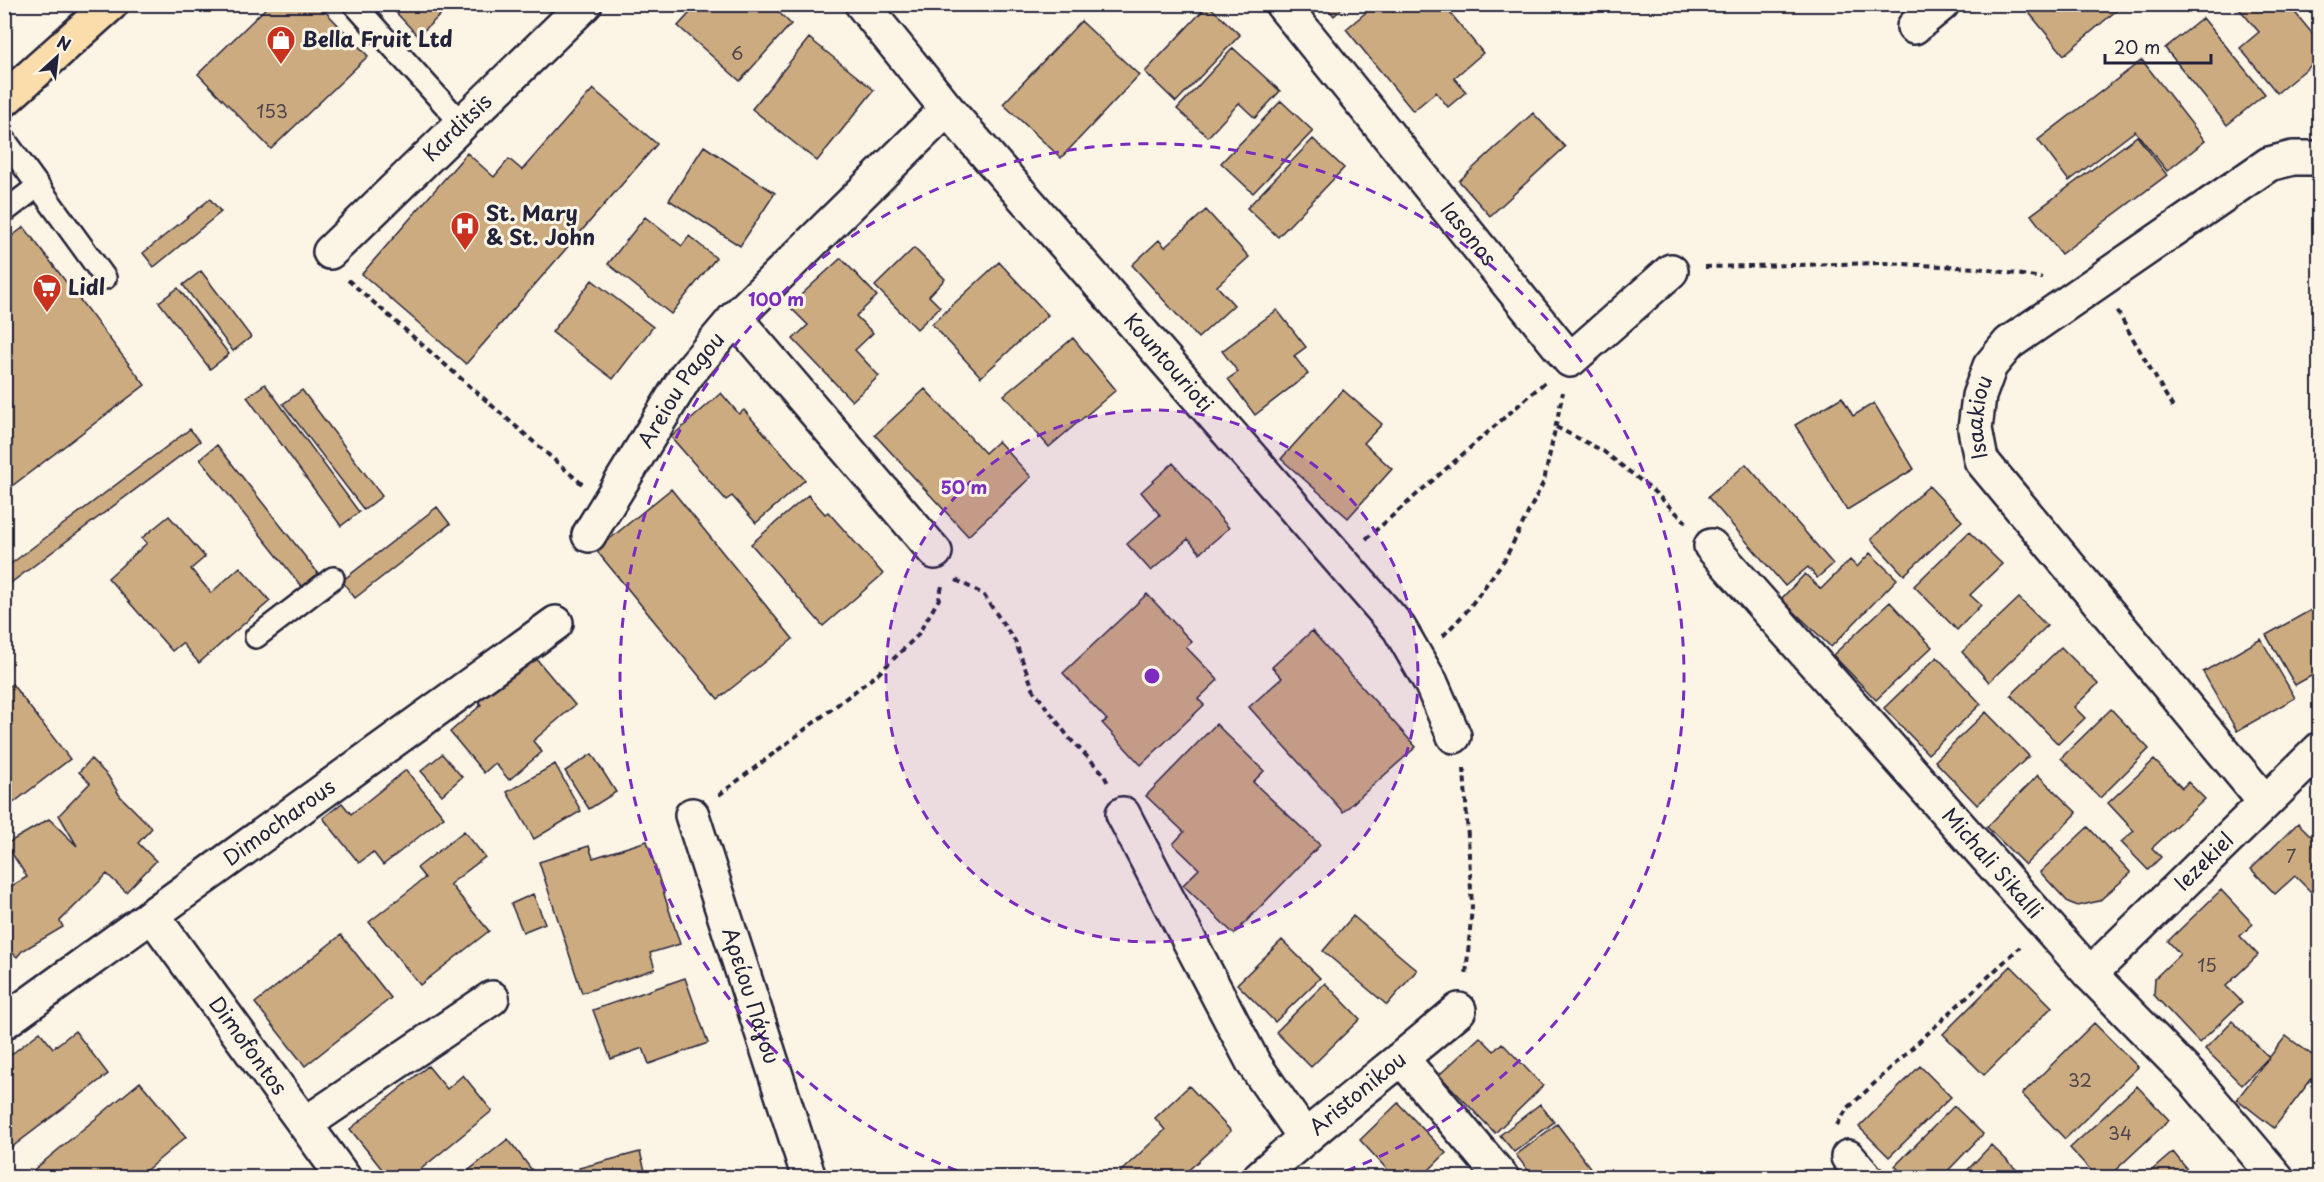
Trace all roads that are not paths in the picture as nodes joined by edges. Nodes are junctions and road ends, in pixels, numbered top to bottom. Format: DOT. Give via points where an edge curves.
graph roads {
  1 [pos="111,4"];
  2 [pos="354,4"];
  3 [pos="585,4"];
  4 [pos="862,4"];
  5 [pos="1282,4"];
  6 [pos="1942,4"];
  7 [pos="1914,27"];
  8 [pos="4,100"];
  9 [pos="947,109"];
  10 [pos="463,124"];
  11 [pos="4,139"];
  12 [pos="2319,158"];
  13 [pos="38,186"];
  14 [pos="4,212"];
  15 [pos="330,252"];
  16 [pos="1671,271"];
  17 [pos="105,278"];
  18 [pos="735,318"];
  19 [pos="589,535"];
  20 [pos="1711,546"];
  21 [pos="939,563"];
  22 [pos="333,578"];
  23 [pos="556,623"];
  24 [pos="256,637"];
  25 [pos="1454,736"];
  26 [pos="2319,749"];
  27 [pos="2265,802"];
  28 [pos="1123,814"];
  29 [pos="692,815"];
  30 [pos="152,915"];
  31 [pos="2090,974"];
  32 [pos="492,998"];
  33 [pos="1459,1010"];
  34 [pos="4,1022"];
  35 [pos="1402,1059"];
  36 [pos="305,1124"];
  37 [pos="1304,1136"];
  38 [pos="344,1178"];
  39 [pos="809,1178"];
  40 [pos="1259,1178"];
  41 [pos="1502,1178"];
  42 [pos="2277,1178"];
  1 -- 8 [label="main road"];
  2 -- 10 [label="lane"];
  3 -- 10 [label="street, Karditsis"];
  4 -- 9 [label="street, Kountourioti"];
  5 -- 16 [label="street, Iasonos" via="1570,360"];
  6 -- 7 [label="street"];
  9 -- 18 [label="street, Areiou Pagou"];
  9 -- 25 [label="street, Kountourioti" via="1399,628 1419,660"];
  10 -- 15 [label="street, Karditsis"];
  11 -- 13 [label="lane"];
  12 -- 27 [label="street, Isaakiou" via="2293,158 2269,164 2009,343 1990,366 1979,396 1975,429 1981,460"];
  13 -- 14 [label="lane"];
  13 -- 17 [label="lane"];
  18 -- 19 [label="street, Areiou Pagou" via="686,376"];
  18 -- 21 [label="street"];
  20 -- 31 [label="street, Michali Sikalli"];
  22 -- 24 [label="lane"];
  23 -- 30 [label="street, Dimocharous"];
  26 -- 27 [label="street, Iezekiel"];
  27 -- 31 [label="street, Iezekiel"];
  28 -- 37 [label="street" via="1254,1064"];
  29 -- 39 [label="street, Αρείου Πάγου"];
  30 -- 34 [label="street, Dimocharous"];
  30 -- 36 [label="street, Dimofontos"];
  31 -- 42 [label="street, Michali Sikalli" via="2194,1080"];
  32 -- 36 [label="street"];
  33 -- 35 [label="street, Aristonikou"];
  35 -- 37 [label="street, Aristonikou"];
  35 -- 41 [label="street"];
  36 -- 38 [label="street, Dimofontos"];
  37 -- 40 [label="street, Aristonikou"];
}
